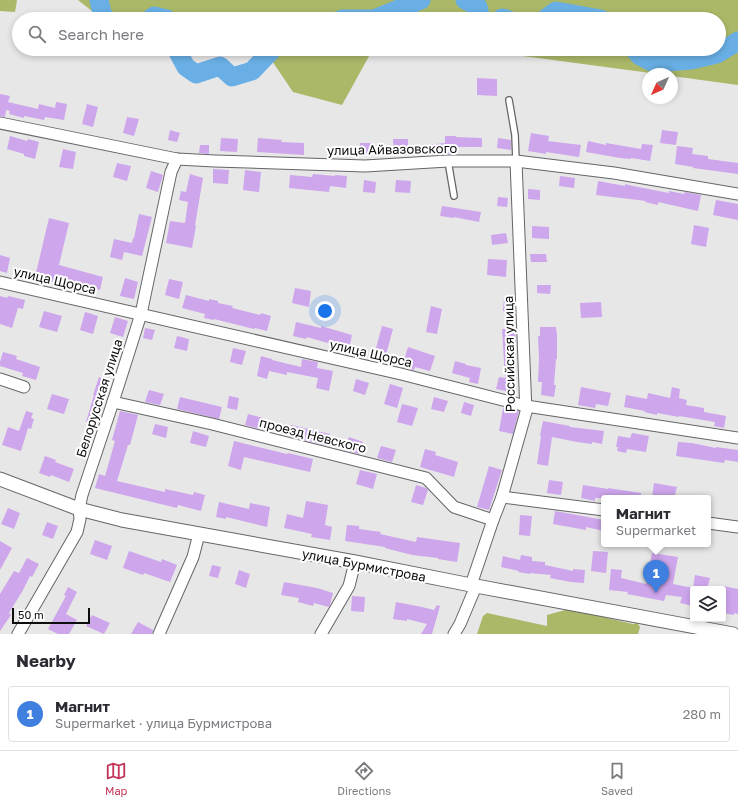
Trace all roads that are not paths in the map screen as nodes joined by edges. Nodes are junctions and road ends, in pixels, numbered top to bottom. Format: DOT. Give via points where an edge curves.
graph roads {
  1 [pos="509,100"];
  2 [pos="0,123"];
  3 [pos="177,159"];
  4 [pos="448,161"];
  5 [pos="516,161"];
  6 [pos="738,194"];
  7 [pos="454,196"];
  8 [pos="0,282"];
  9 [pos="142,314"];
  10 [pos="0,379"];
  11 [pos="24,387"];
  12 [pos="113,402"];
  13 [pos="526,406"];
  14 [pos="738,438"];
  15 [pos="0,479"];
  16 [pos="502,497"];
  17 [pos="79,509"];
  18 [pos="601,510"];
  19 [pos="493,520"];
  20 [pos="711,523"];
  21 [pos="738,527"];
  22 [pos="199,534"];
  23 [pos="355,562"];
  24 [pos="473,586"];
  25 [pos="18,634"];
  26 [pos="159,634"];
  27 [pos="321,634"];
  28 [pos="454,634"];
  29 [pos="733,634"];
  1 -- 5 [label="lane"];
  2 -- 3 [label="street, улица Айвазовского"];
  3 -- 4 [label="street, улица Айвазовского" via="365,166"];
  3 -- 9 [label="street, Белорусская улица" via="171,172"];
  4 -- 5 [label="street, улица Айвазовского"];
  4 -- 7 [label="lane"];
  5 -- 6 [label="street, улица Айвазовского" via="614,173"];
  5 -- 13 [label="street, Российская улица"];
  8 -- 9 [label="street, улица Щорса"];
  9 -- 12 [label="street, Белорусская улица"];
  9 -- 13 [label="street, улица Щорса"];
  10 -- 11 [label="street"];
  12 -- 17 [label="street, Белорусская улица"];
  12 -- 19 [label="street, проезд Невского" via="426,478 454,506"];
  13 -- 14 [label="street, улица Щорса"];
  13 -- 16 [label="street, Российская улица"];
  15 -- 17 [label="street, улица Бурмистрова"];
  16 -- 18 [label="street"];
  16 -- 19 [label="street, Российская улица"];
  17 -- 22 [label="street, улица Бурмистрова"];
  17 -- 25 [label="street, Белорусская улица" via="77,532"];
  19 -- 24 [label="street, Российская улица"];
  20 -- 21 [label="street"];
  22 -- 23 [label="street, улица Бурмистрова"];
  22 -- 26 [label="street" via="193,557"];
  23 -- 24 [label="street, улица Бурмистрова"];
  23 -- 27 [label="street" via="350,586"];
  24 -- 28 [label="street, Российская улица"];
  24 -- 29 [label="street, улица Бурмистрова"];
}
